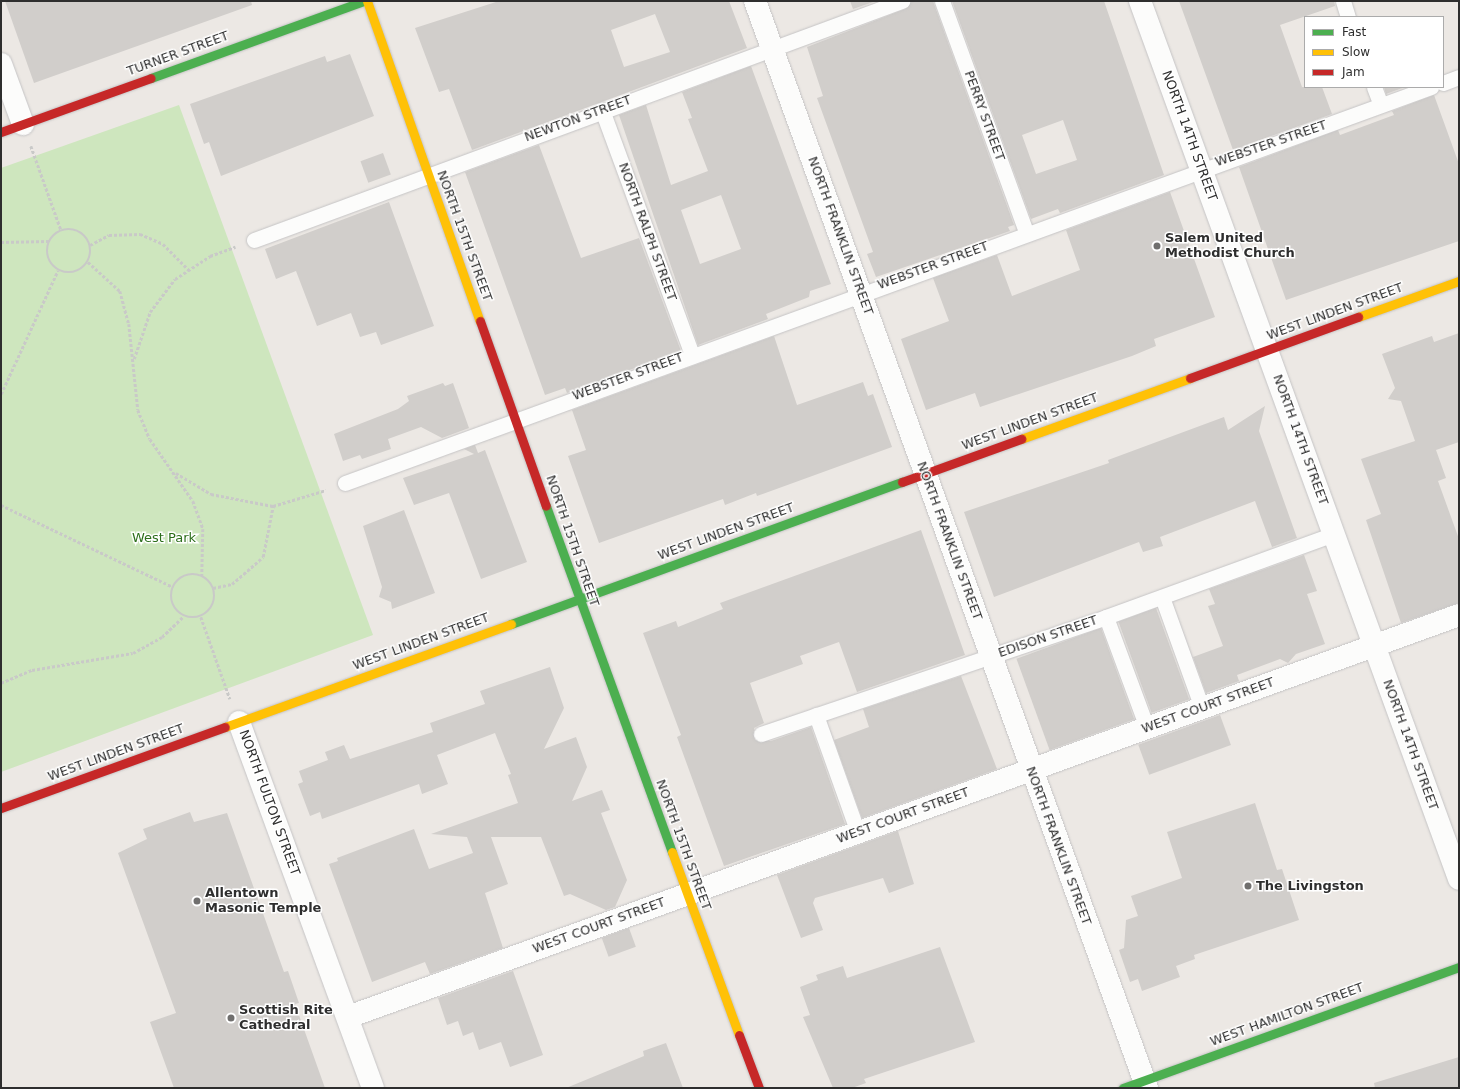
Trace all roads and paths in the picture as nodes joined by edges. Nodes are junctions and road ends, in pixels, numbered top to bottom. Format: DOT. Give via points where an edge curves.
graph roads {
  1 [pos="365,1"];
  2 [pos="756,1"];
  3 [pos="902,1"];
  4 [pos="942,1"];
  5 [pos="1140,1"];
  6 [pos="1343,1"];
  7 [pos="1348,16"];
  8 [pos="772,47"];
  9 [pos="1,64"];
  10 [pos="1459,77"];
  11 [pos="1444,83"];
  12 [pos="1374,88"];
  13 [pos="1428,88"];
  14 [pos="1381,105"];
  15 [pos="602,110"];
  16 [pos="22,124"];
  17 [pos="1,132"];
  18 [pos="1201,168"];
  19 [pos="429,175"];
  20 [pos="61,230"];
  21 [pos="1026,232"];
  22 [pos="49,240"];
  23 [pos="254,240"];
  24 [pos="1,242"];
  25 [pos="90,245"];
  26 [pos="88,262"];
  27 [pos="58,270"];
  28 [pos="189,270"];
  29 [pos="1459,281"];
  30 [pos="860,293"];
  31 [pos="1267,350"];
  32 [pos="692,354"];
  33 [pos="134,360"];
  34 [pos="1,394"];
  35 [pos="516,418"];
  36 [pos="174,472"];
  37 [pos="925,474"];
  38 [pos="345,483"];
  39 [pos="1,505"];
  40 [pos="273,506"];
  41 [pos="1334,534"];
  42 [pos="202,576"];
  43 [pos="173,587"];
  44 [pos="213,588"];
  45 [pos="1162,597"];
  46 [pos="579,599"];
  47 [pos="1459,615"];
  48 [pos="184,616"];
  49 [pos="201,617"];
  50 [pos="1106,617"];
  51 [pos="1373,646"];
  52 [pos="990,656"];
  53 [pos="1,683"];
  54 [pos="1202,708"];
  55 [pos="816,715"];
  56 [pos="239,722"];
  57 [pos="1147,728"];
  58 [pos="761,734"];
  59 [pos="1030,771"];
  60 [pos="1,808"];
  61 [pos="858,833"];
  62 [pos="1459,879"];
  63 [pos="687,894"];
  64 [pos="1459,968"];
  65 [pos="348,1017"];
  66 [pos="1145,1084"];
  67 [pos="373,1088"];
  68 [pos="759,1088"];
  69 [pos="1123,1088"];
  1 -- 16 [label="street, TURNER STREET"];
  1 -- 19 [label="street, NORTH 15TH STREET"];
  2 -- 8 [label="street, NORTH FRANKLIN STREET"];
  3 -- 8 [label="lane, NEWTON STREET"];
  4 -- 21 [label="lane, PERRY STREET"];
  5 -- 18 [label="street, NORTH 14TH STREET"];
  6 -- 7 [label="lane"];
  8 -- 15 [label="lane, NEWTON STREET"];
  8 -- 30 [label="street, NORTH FRANKLIN STREET"];
  9 -- 16 [label="street"];
  10 -- 11 [label="lane"];
  12 -- 14 [label="lane"];
  13 -- 14 [label="lane, WEBSTER STREET"];
  14 -- 18 [label="lane, WEBSTER STREET"];
  15 -- 19 [label="lane, NEWTON STREET"];
  15 -- 32 [label="lane, NORTH RALPH STREET"];
  16 -- 17 [label="street, TURNER STREET"];
  16 -- 20 [label="path"];
  18 -- 21 [label="lane, WEBSTER STREET"];
  18 -- 31 [label="street, NORTH 14TH STREET"];
  19 -- 23 [label="lane, NEWTON STREET"];
  19 -- 35 [label="street, NORTH 15TH STREET"];
  20 -- 22 [label="path"];
  20 -- 25 [label="path" via="82,233"];
  21 -- 30 [label="lane, WEBSTER STREET"];
  22 -- 24 [label="path"];
  22 -- 27 [label="path" via="49,261"];
  23 -- 28 [label="path" via="210,256"];
  25 -- 26 [label="path"];
  25 -- 28 [label="path" via="109,234 140,234 163,244"];
  26 -- 27 [label="path" via="78,271"];
  26 -- 33 [label="path" via="120,291"];
  27 -- 34 [label="path"];
  28 -- 33 [label="path" via="176,279 150,312"];
  29 -- 31 [label="street, WEST LINDEN STREET"];
  30 -- 32 [label="lane, WEBSTER STREET"];
  30 -- 37 [label="street, NORTH FRANKLIN STREET"];
  31 -- 37 [label="street, WEST LINDEN STREET"];
  31 -- 41 [label="street, NORTH 14TH STREET"];
  32 -- 35 [label="lane, WEBSTER STREET"];
  33 -- 36 [label="path" via="138,410 150,439"];
  35 -- 38 [label="lane, WEBSTER STREET"];
  35 -- 46 [label="street, NORTH 15TH STREET"];
  36 -- 40 [label="path" via="211,494"];
  36 -- 42 [label="path" via="193,501 203,529"];
  37 -- 46 [label="street, WEST LINDEN STREET"];
  37 -- 52 [label="street, NORTH FRANKLIN STREET"];
  38 -- 40 [label="path"];
  39 -- 43 [label="path"];
  40 -- 44 [label="path" via="263,557 232,584"];
  41 -- 45 [label="lane, EDISON STREET"];
  41 -- 51 [label="street, NORTH 14TH STREET"];
  42 -- 43 [label="path" via="185,576"];
  42 -- 44 [label="path"];
  43 -- 48 [label="path" via="172,604"];
  44 -- 49 [label="path" via="213,605"];
  45 -- 50 [label="lane, EDISON STREET"];
  45 -- 54 [label="lane"];
  46 -- 56 [label="street, WEST LINDEN STREET"];
  46 -- 63 [label="street, NORTH 15TH STREET"];
  47 -- 51 [label="street, WEST COURT STREET"];
  48 -- 49 [label="path"];
  48 -- 53 [label="path" via="162,637 133,653 32,670"];
  49 -- 56 [label="path"];
  50 -- 52 [label="lane, EDISON STREET"];
  50 -- 57 [label="lane"];
  51 -- 54 [label="street, WEST COURT STREET"];
  51 -- 62 [label="street, NORTH 14TH STREET"];
  52 -- 55 [label="lane, EDISON STREET"];
  52 -- 59 [label="street, NORTH FRANKLIN STREET"];
  54 -- 57 [label="street, WEST COURT STREET"];
  55 -- 58 [label="lane, EDISON STREET"];
  55 -- 61 [label="lane"];
  56 -- 60 [label="street, WEST LINDEN STREET"];
  56 -- 65 [label="street, NORTH FULTON STREET"];
  57 -- 59 [label="street, WEST COURT STREET"];
  59 -- 61 [label="street, WEST COURT STREET"];
  59 -- 66 [label="street, NORTH FRANKLIN STREET"];
  61 -- 63 [label="street, WEST COURT STREET"];
  63 -- 65 [label="street, WEST COURT STREET"];
  63 -- 68 [label="street, NORTH 15TH STREET"];
  64 -- 66 [label="street, WEST HAMILTON STREET"];
  65 -- 67 [label="street, NORTH FULTON STREET"];
  66 -- 69 [label="street, WEST HAMILTON STREET"];
}
